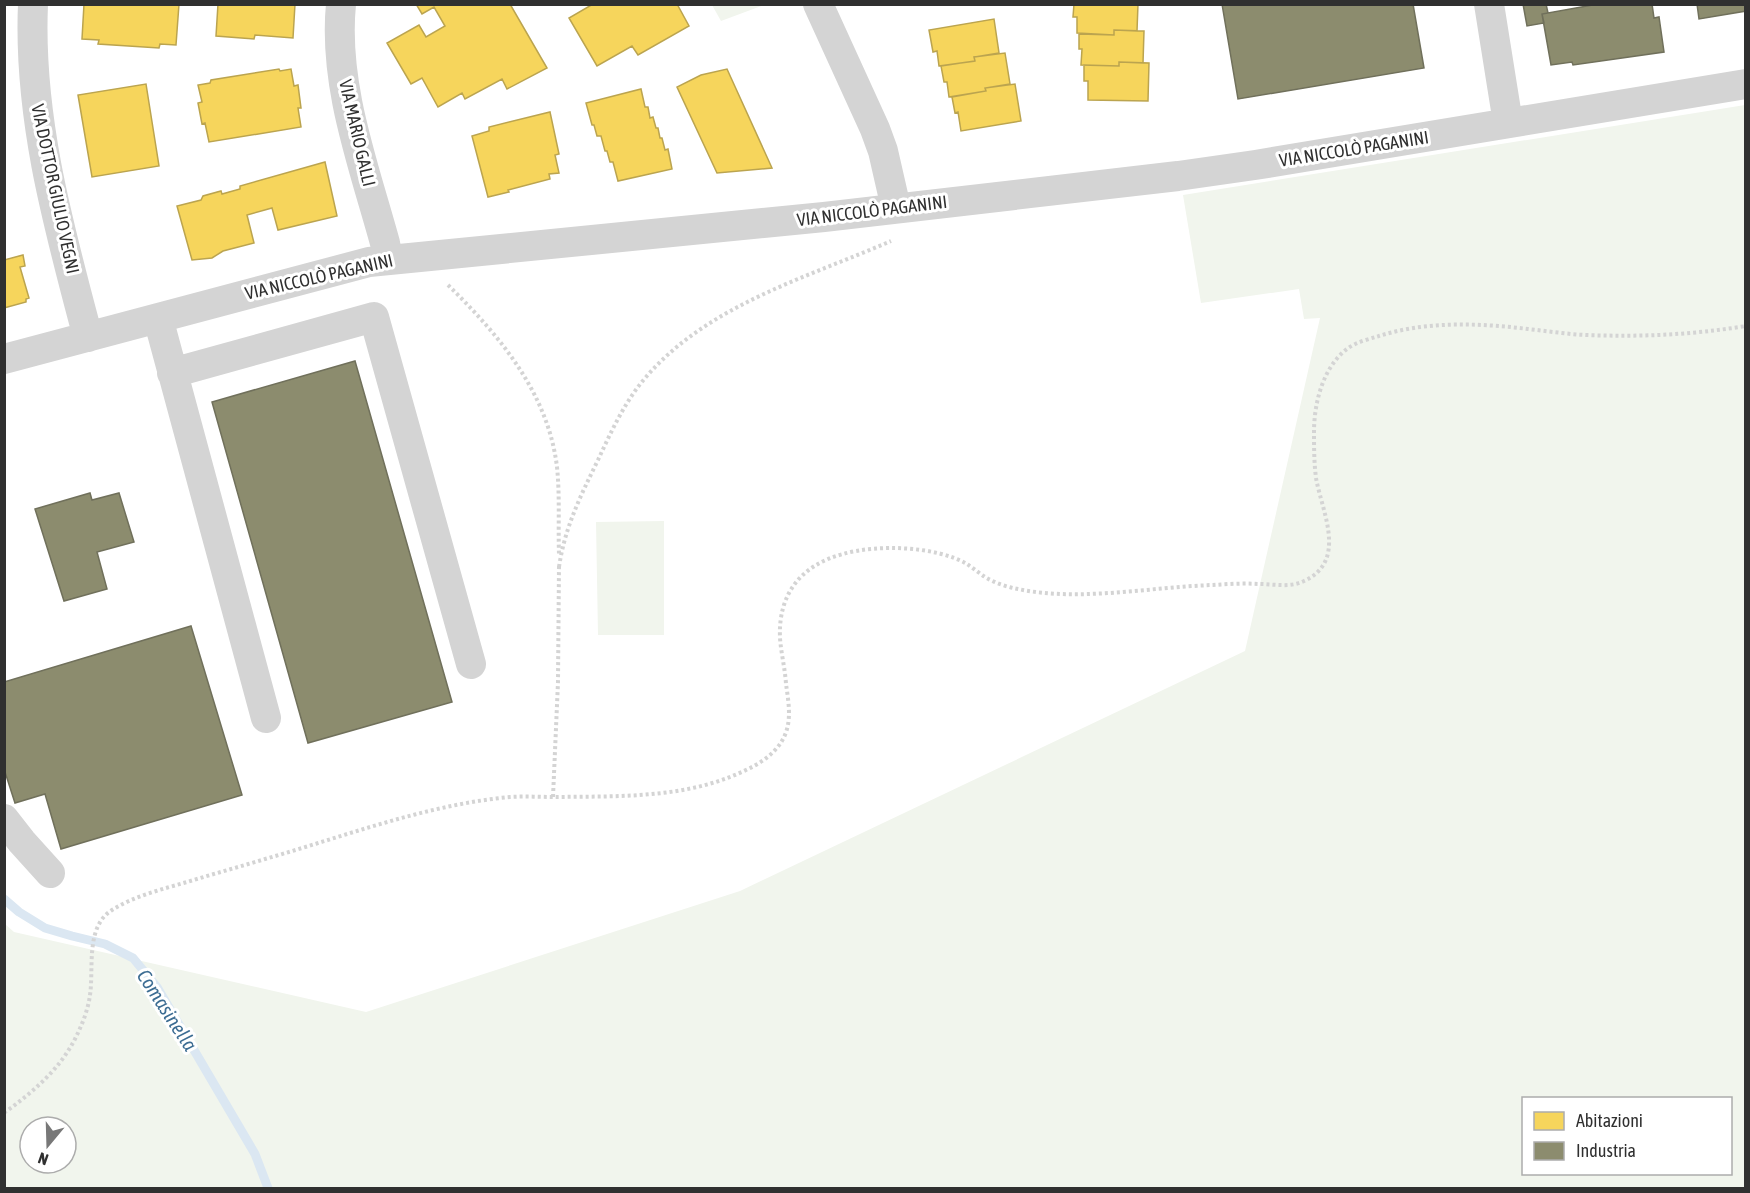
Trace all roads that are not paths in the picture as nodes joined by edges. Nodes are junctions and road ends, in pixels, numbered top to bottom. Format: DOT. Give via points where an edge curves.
graph roads {
  1 [pos="33,4"];
  2 [pos="340,4"];
  3 [pos="818,4"];
  4 [pos="1489,4"];
  5 [pos="1746,84"];
  6 [pos="1508,123"];
  7 [pos="896,208"];
  8 [pos="398,259"];
  9 [pos="158,318"];
  10 [pos="88,337"];
  11 [pos="4,359"];
  12 [pos="172,373"];
  13 [pos="471,664"];
  14 [pos="266,718"];
  15 [pos="4,819"];
  16 [pos="50,873"];
  1 -- 10 [label="street, VIA DOTTOR GIULIO VEGNI" via="33,69 39,130"];
  2 -- 8 [label="street, VIA MARIO GALLI" via="342,66 349,108 385,243"];
  3 -- 7 [label="street" via="875,129"];
  4 -- 6 [label="street"];
  5 -- 6 [label="street, VIA NICCOLÒ PAGANINI"];
  6 -- 7 [label="street, VIA NICCOLÒ PAGANINI" via="1189,175"];
  7 -- 8 [label="street, VIA NICCOLÒ PAGANINI"];
  8 -- 9 [label="street, VIA NICCOLÒ PAGANINI" via="340,268"];
  9 -- 10 [label="street, VIA NICCOLÒ PAGANINI"];
  9 -- 12 [label="street"];
  10 -- 11 [label="street, VIA NICCOLÒ PAGANINI"];
  12 -- 13 [label="street" via="374,317"];
  12 -- 14 [label="street"];
  15 -- 16 [label="street"];
}
